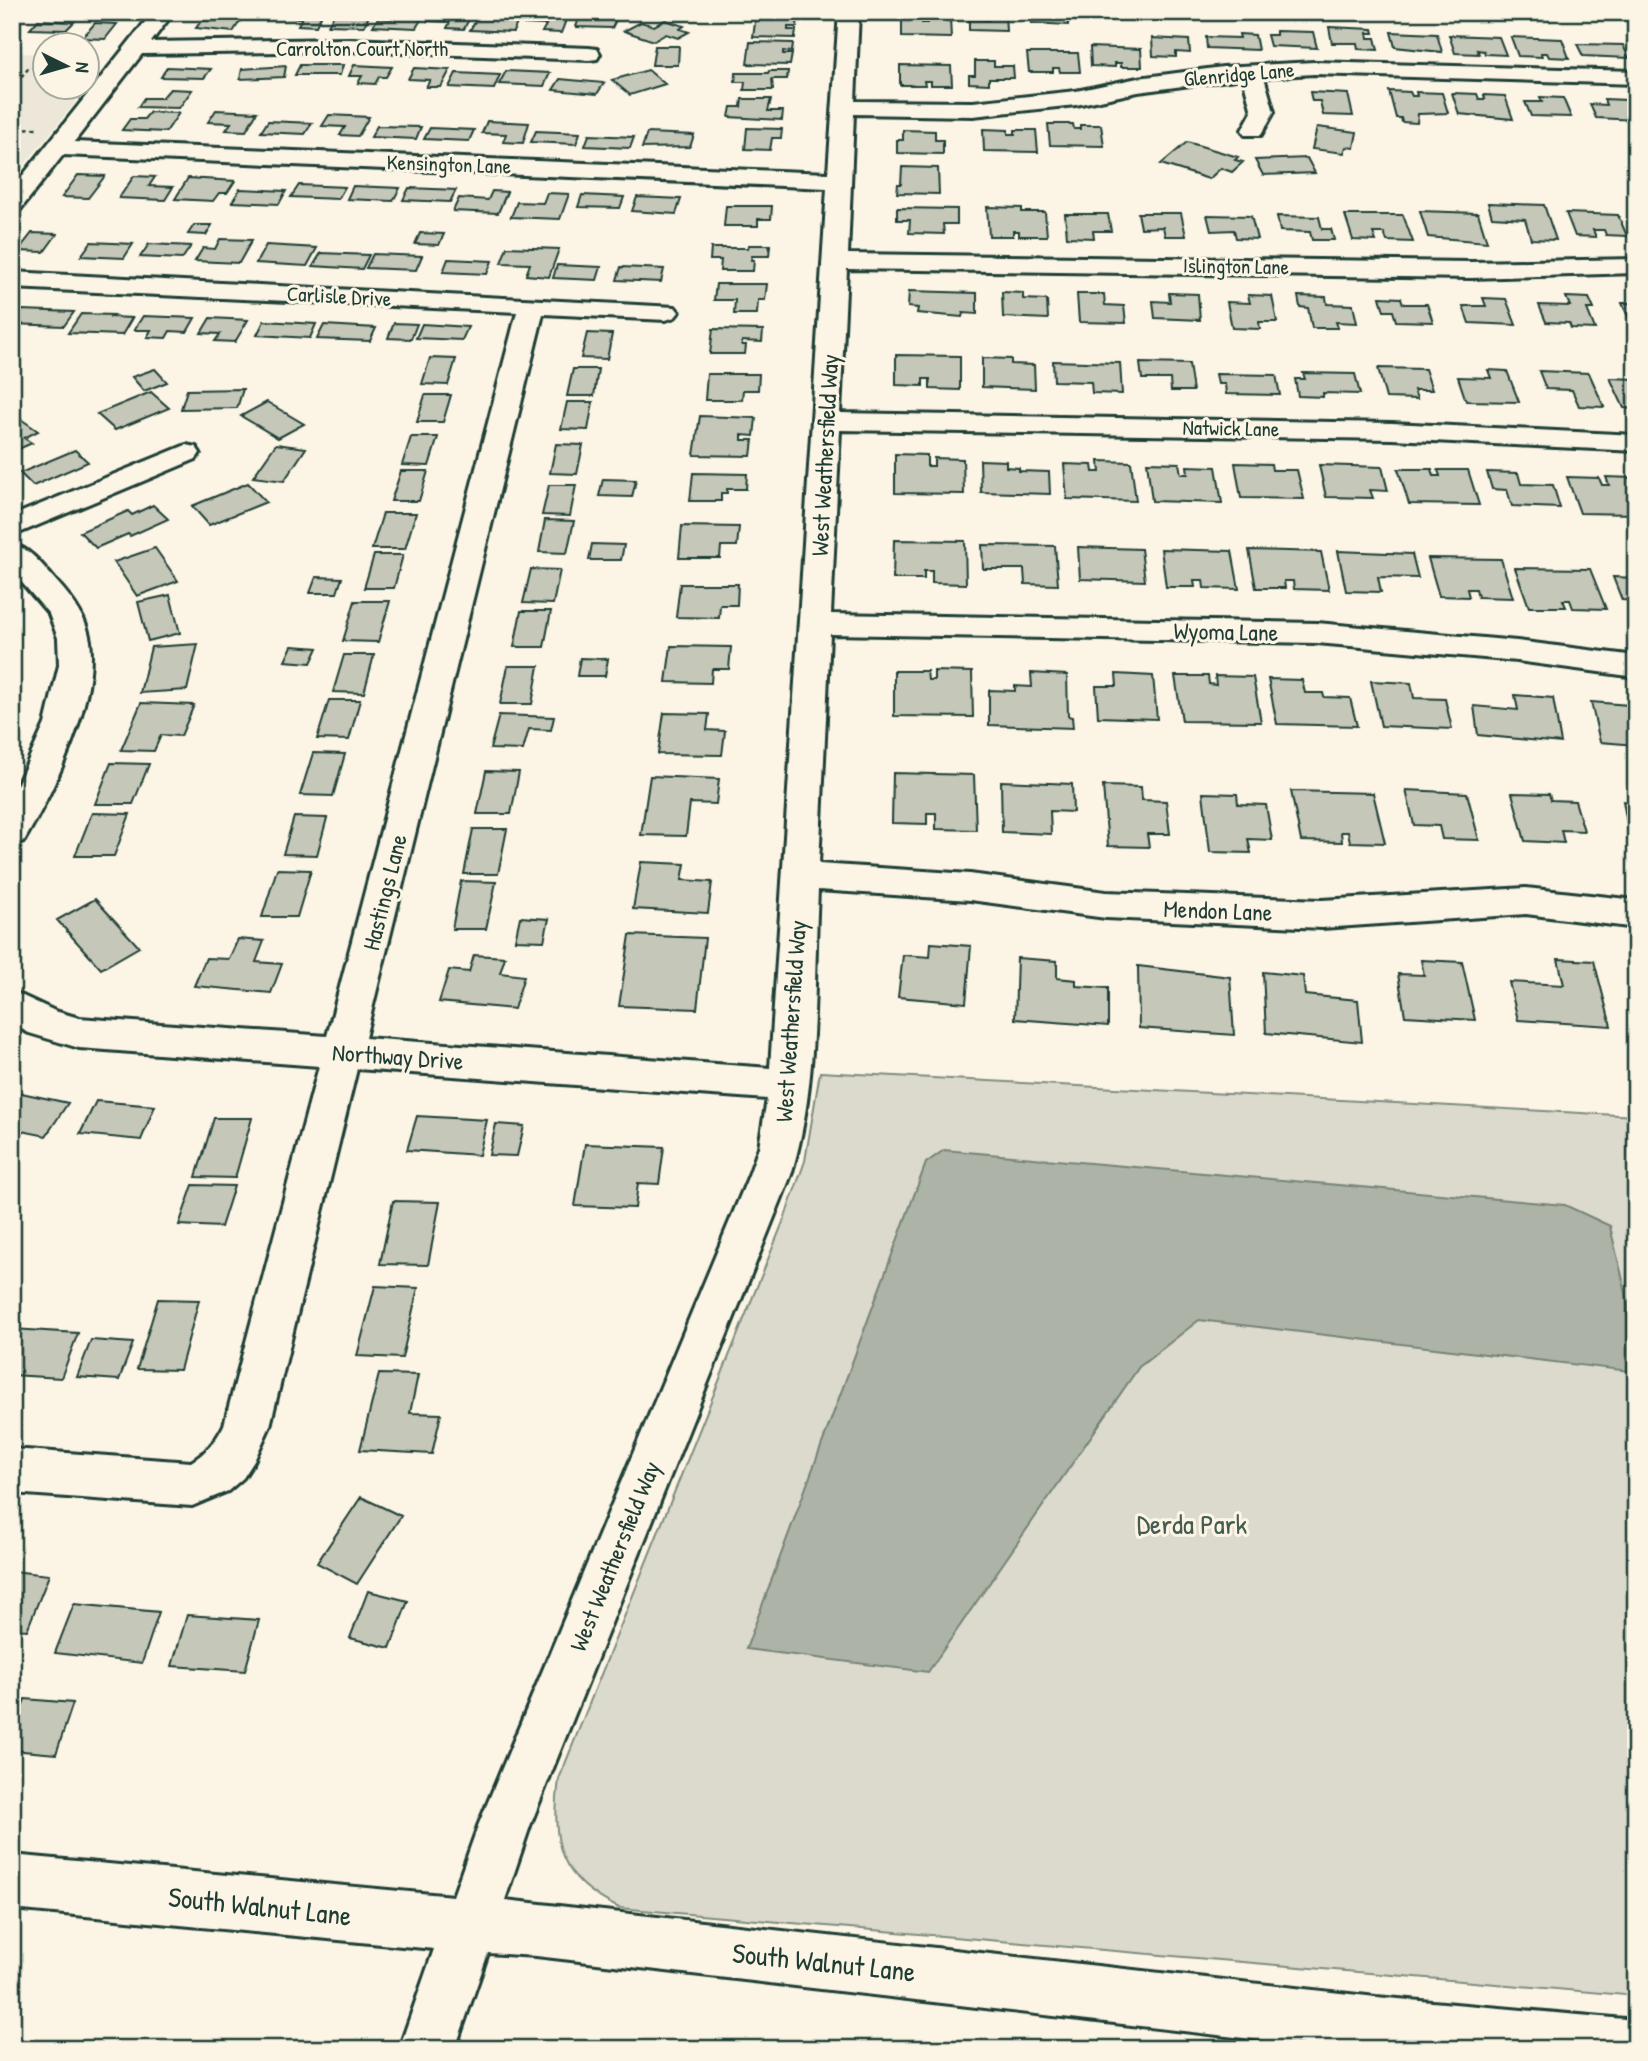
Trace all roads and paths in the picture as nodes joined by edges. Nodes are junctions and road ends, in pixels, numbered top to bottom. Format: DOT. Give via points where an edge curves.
graph roads {
  1 [pos="164,12"];
  2 [pos="849,12"];
  3 [pos="135,48"];
  4 [pos="589,54"];
  5 [pos="32,68"];
  6 [pos="1252,71"];
  7 [pos="1636,78"];
  8 [pos="12,87"];
  9 [pos="844,107"];
  10 [pos="39,128"];
  11 [pos="12,129"];
  12 [pos="1253,130"];
  13 [pos="58,148"];
  14 [pos="840,181"];
  15 [pos="12,205"];
  16 [pos="835,261"];
  17 [pos="1636,266"];
  18 [pos="12,280"];
  19 [pos="532,305"];
  20 [pos="666,312"];
  21 [pos="826,421"];
  22 [pos="1636,443"];
  23 [pos="186,453"];
  24 [pos="12,527"];
  25 [pos="12,553"];
  26 [pos="815,624"];
  27 [pos="1636,667"];
  28 [pos="12,831"];
  29 [pos="801,876"];
  30 [pos="1636,914"];
  31 [pos="12,1006"];
  32 [pos="343,1051"];
  33 [pos="789,1085"];
  34 [pos="12,1471"];
  35 [pos="12,1882"];
  36 [pos="469,1925"];
  37 [pos="1378,2037"];
  38 [pos="1636,2048"];
  39 [pos="427,2049"];
  1 -- 3 [label="street"];
  2 -- 9 [label="street, West Weathersfield Way"];
  3 -- 4 [label="street, Carrolton Court North" via="348,45"];
  3 -- 13 [label="street"];
  5 -- 8 [label="path"];
  6 -- 7 [label="street, Glenridge Lane" via="1356,69"];
  6 -- 9 [label="street, Glenridge Lane" via="972,109"];
  6 -- 12 [label="street" via="1264,112"];
  9 -- 14 [label="street, West Weathersfield Way"];
  10 -- 11 [label="path"];
  13 -- 14 [label="street, Kensington Lane"];
  13 -- 15 [label="street"];
  14 -- 16 [label="street, West Weathersfield Way"];
  16 -- 17 [label="street, Islington Lane" via="1471,270"];
  16 -- 21 [label="street, West Weathersfield Way"];
  18 -- 19 [label="street, Carlisle Drive"];
  19 -- 20 [label="street, Carlisle Drive"];
  19 -- 32 [label="street, Hastings Lane"];
  21 -- 22 [label="street, Natwick Lane" via="1392,431"];
  21 -- 26 [label="street, West Weathersfield Way"];
  23 -- 24 [label="street"];
  25 -- 28 [label="street" via="66,615 77,659 70,698"];
  26 -- 27 [label="street, Wyoma Lane" via="1317,633"];
  26 -- 29 [label="street, West Weathersfield Way"];
  29 -- 30 [label="street, Mendon Lane" via="970,887 1106,905 1322,914 1527,901"];
  29 -- 33 [label="street, West Weathersfield Way"];
  31 -- 32 [label="street, Northway Drive" via="79,1033"];
  32 -- 33 [label="street, Northway Drive"];
  32 -- 34 [label="street, Hastings Lane" via="247,1426 220,1471 192,1484 174,1485"];
  33 -- 36 [label="street, West Weathersfield Way" via="770,1175 504,1826"];
  35 -- 36 [label="street, South Walnut Lane"];
  36 -- 37 [label="street, South Walnut Lane" via="536,1929"];
  36 -- 39 [label="street, West Weathersfield Way"];
  37 -- 38 [label="street, South Walnut Lane"];
}
